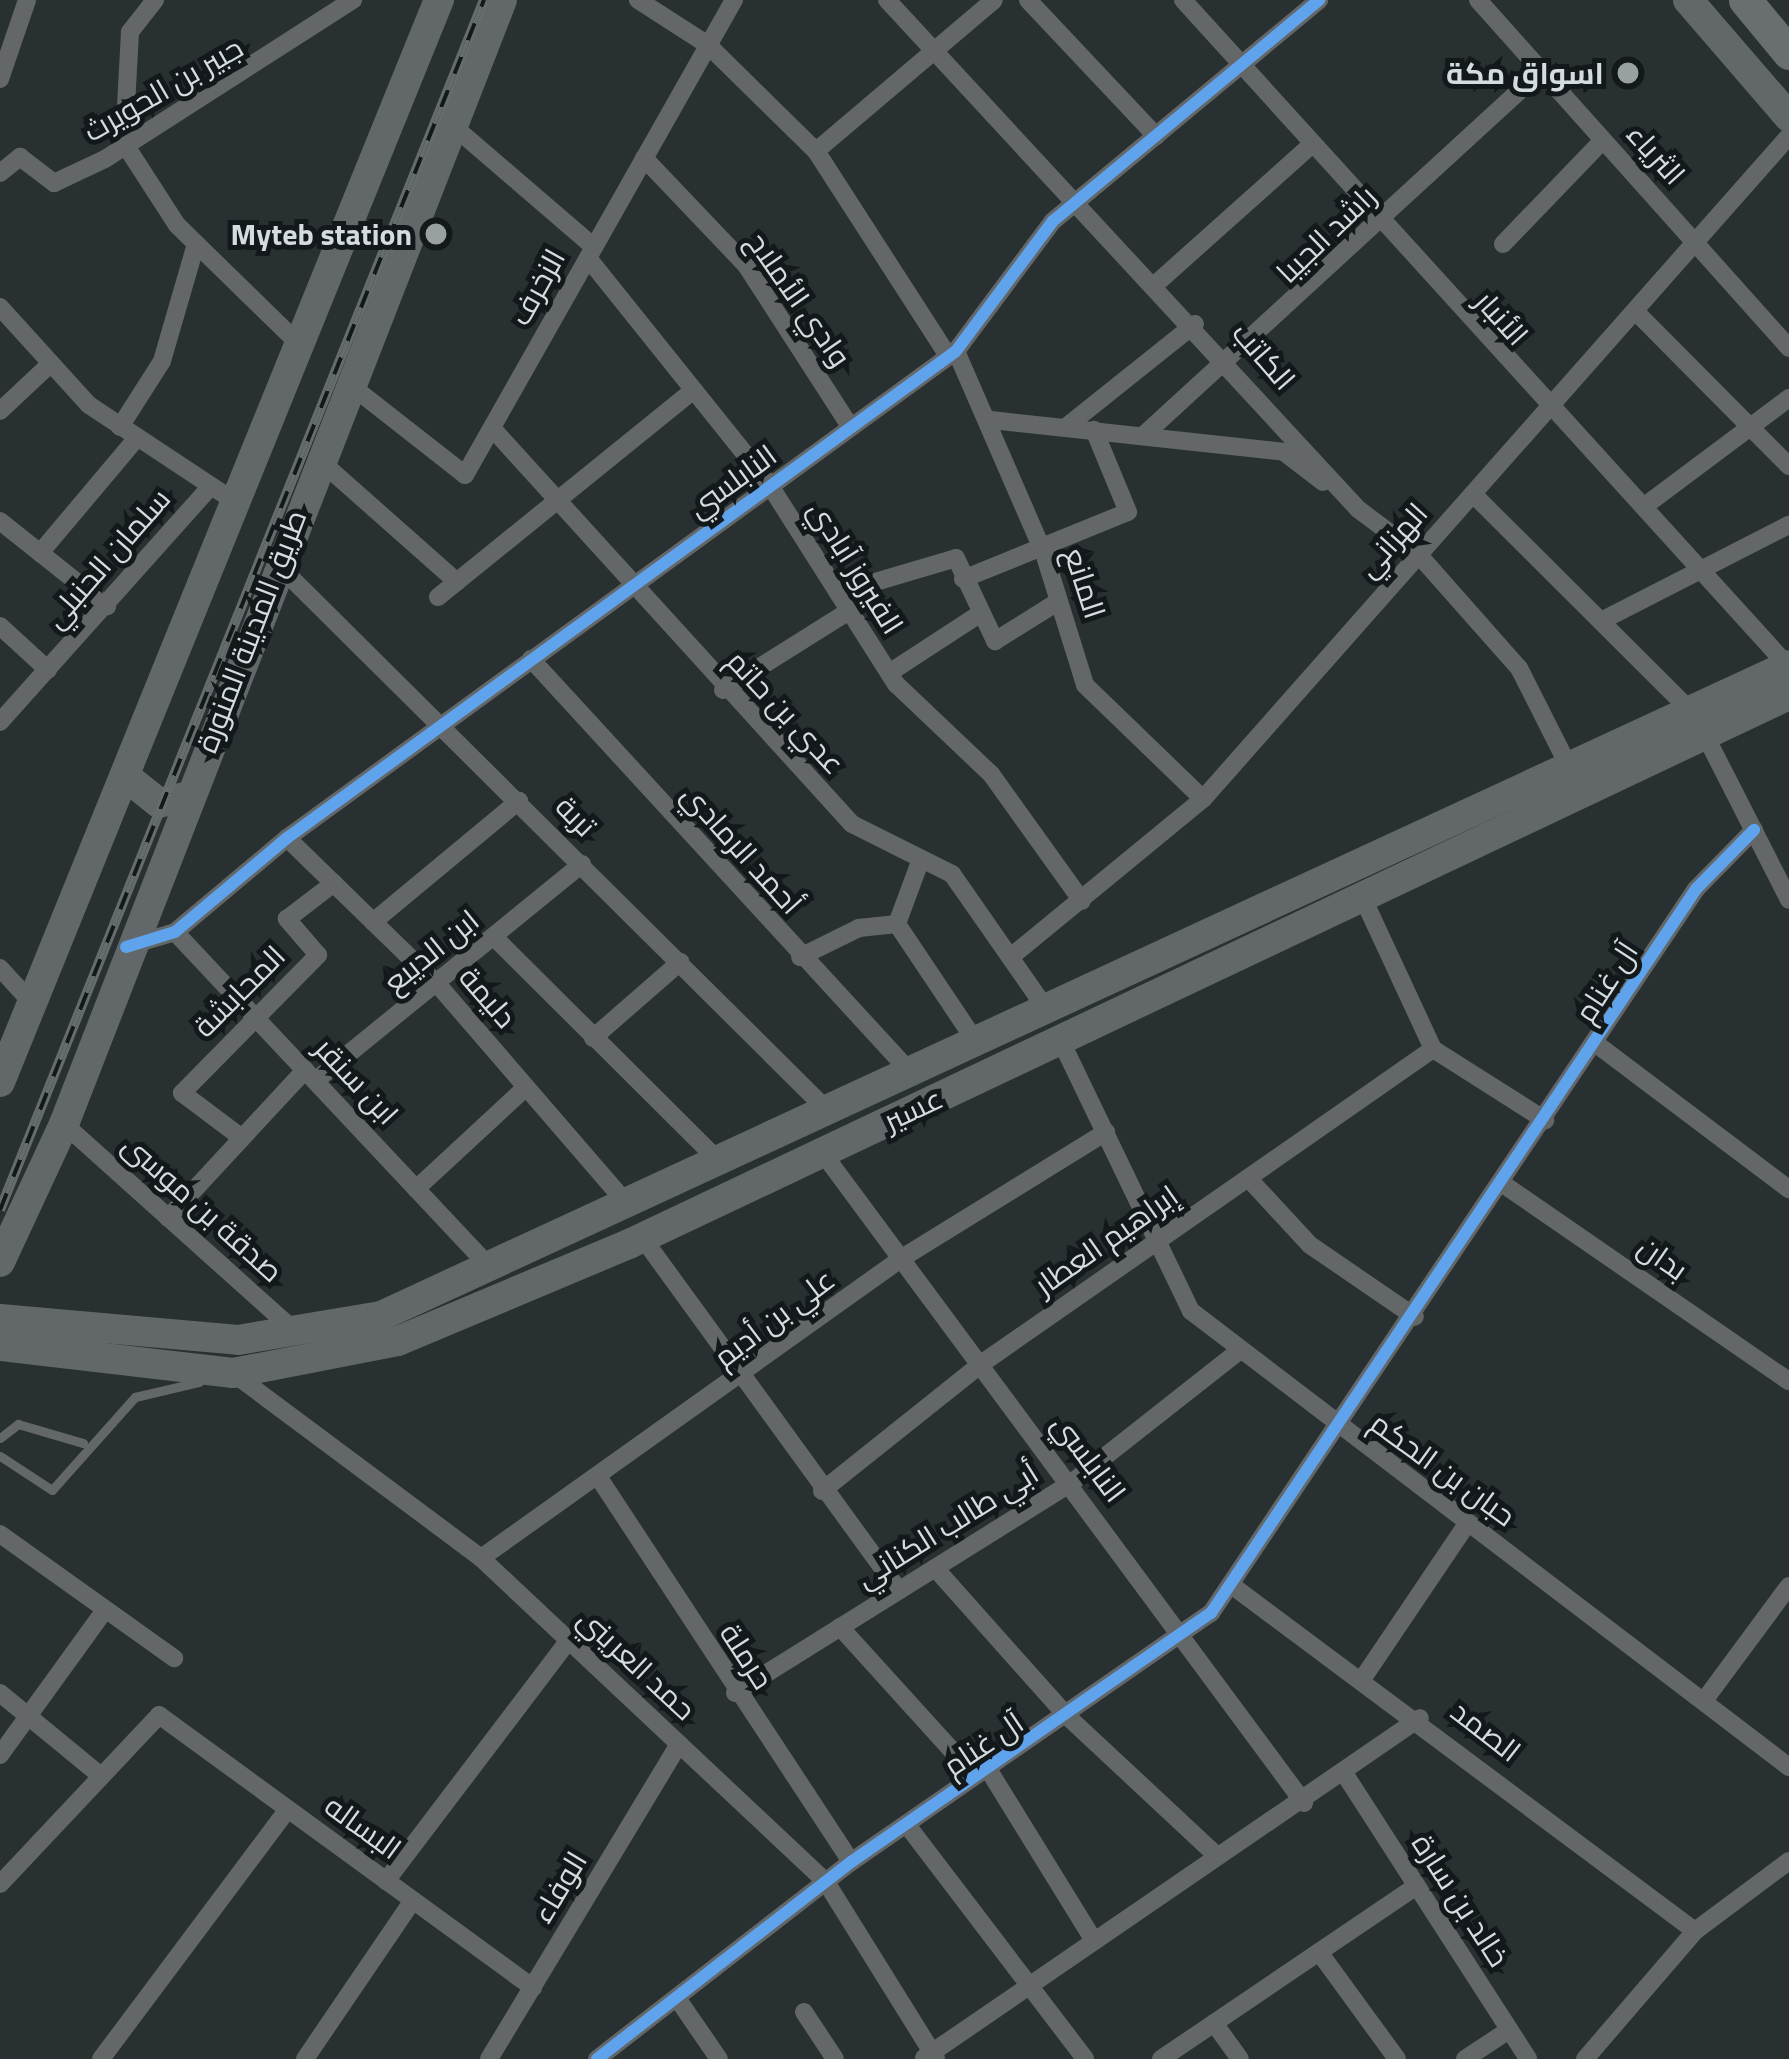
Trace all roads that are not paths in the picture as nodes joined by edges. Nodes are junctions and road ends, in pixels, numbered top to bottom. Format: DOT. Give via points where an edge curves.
graph roads {
  1 [pos="27,0"];
  2 [pos="155,0"];
  3 [pos="353,0"];
  4 [pos="439,0"];
  5 [pos="502,0"];
  6 [pos="638,0"];
  7 [pos="734,0"];
  8 [pos="887,0"];
  9 [pos="994,0"];
  10 [pos="1028,0"];
  11 [pos="1183,0"];
  12 [pos="1319,0"];
  13 [pos="1478,0"];
  14 [pos="1688,0"];
  15 [pos="1744,0"];
  16 [pos="708,45"];
  17 [pos="934,51"];
  18 [pos="1789,52"];
  19 [pos="1242,64"];
  20 [pos="1541,70"];
  21 [pos="0,80"];
  22 [pos="1789,117"];
  23 [pos="452,124"];
  24 [pos="1156,136"];
  25 [pos="1789,136"];
  26 [pos="1603,140"];
  27 [pos="126,145"];
  28 [pos="1310,146"];
  29 [pos="816,151"];
  30 [pos="644,158"];
  31 [pos="0,173"];
  32 [pos="1074,204"];
  33 [pos="1378,226"];
  34 [pos="196,244"];
  35 [pos="1503,244"];
  36 [pos="1698,246"];
  37 [pos="591,252"];
  38 [pos="1159,282"];
  39 [pos="0,307"];
  40 [pos="1637,313"];
  41 [pos="1195,324"];
  42 [pos="301,344"];
  43 [pos="1789,348"];
  44 [pos="951,353"];
  45 [pos="1232,365"];
  46 [pos="47,367"];
  47 [pos="349,384"];
  48 [pos="694,390"];
  49 [pos="1789,398"];
  50 [pos="0,411"];
  51 [pos="1548,414"];
  52 [pos="992,420"];
  53 [pos="849,425"];
  54 [pos="1066,427"];
  55 [pos="492,428"];
  56 [pos="1750,428"];
  57 [pos="1094,430"];
  58 [pos="129,432"];
  59 [pos="1145,434"];
  60 [pos="317,458"];
  61 [pos="1789,466"];
  62 [pos="769,484"];
  63 [pos="210,487"];
  64 [pos="1473,494"];
  65 [pos="557,501"];
  66 [pos="237,503"];
  67 [pos="1646,505"];
  68 [pos="1358,509"];
  69 [pos="0,521"];
  70 [pos="1789,525"];
  71 [pos="40,553"];
  72 [pos="1044,553"];
  73 [pos="1418,554"];
  74 [pos="277,564"];
  75 [pos="1702,568"];
  76 [pos="963,579"];
  77 [pos="457,582"];
  78 [pos="630,585"];
  79 [pos="438,597"];
  80 [pos="1060,601"];
  81 [pos="843,602"];
  82 [pos="106,606"];
  83 [pos="975,617"];
  84 [pos="1600,621"];
  85 [pos="0,626"];
  86 [pos="531,659"];
  87 [pos="1788,665"];
  88 [pos="48,670"];
  89 [pos="889,674"];
  90 [pos="723,690"];
  91 [pos="1789,695"];
  92 [pos="0,722"];
  93 [pos="1698,722"];
  94 [pos="442,724"];
  95 [pos="1570,769"];
  96 [pos="125,776"];
  97 [pos="186,797"];
  98 [pos="1203,799"];
  99 [pos="519,801"];
  100 [pos="1754,830"];
  101 [pos="287,838"];
  102 [pos="921,859"];
  103 [pos="582,864"];
  104 [pos="334,883"];
  105 [pos="1362,896"];
  106 [pos="1789,900"];
  107 [pos="1082,901"];
  108 [pos="374,922"];
  109 [pos="897,924"];
  110 [pos="175,932"];
  111 [pos="495,938"];
  112 [pos="126,946"];
  113 [pos="1013,955"];
  114 [pos="800,957"];
  115 [pos="680,962"];
  116 [pos="0,968"];
  117 [pos="439,986"];
  118 [pos="31,1003"];
  119 [pos="254,1013"];
  120 [pos="1054,1026"];
  121 [pos="593,1038"];
  122 [pos="1595,1043"];
  123 [pos="978,1046"];
  124 [pos="1432,1049"];
  125 [pos="2,1071"];
  126 [pos="913,1075"];
  127 [pos="310,1076"];
  128 [pos="526,1087"];
  129 [pos="830,1113"];
  130 [pos="1545,1120"];
  131 [pos="64,1124"];
  132 [pos="1106,1132"];
  133 [pos="242,1138"];
  134 [pos="822,1152"];
  135 [pos="722,1164"];
  136 [pos="1248,1178"];
  137 [pos="1503,1184"];
  138 [pos="416,1189"];
  139 [pos="1789,1189"];
  140 [pos="631,1208"];
  141 [pos="168,1219"];
  142 [pos="642,1237"];
  143 [pos="1160,1239"];
  144 [pos="902,1258"];
  145 [pos="0,1262"];
  146 [pos="494,1272"];
  147 [pos="1415,1317"];
  148 [pos="0,1319"];
  149 [pos="301,1336"];
  150 [pos="0,1346"];
  151 [pos="1240,1350"];
  152 [pos="981,1364"];
  153 [pos="233,1373"];
  154 [pos="1786,1373"];
  155 [pos="738,1384"];
  156 [pos="1340,1432"];
  157 [pos="0,1438"];
  158 [pos="83,1443"];
  159 [pos="0,1456"];
  160 [pos="598,1478"];
  161 [pos="1070,1484"];
  162 [pos="822,1491"];
  163 [pos="1467,1524"];
  164 [pos="0,1534"];
  165 [pos="481,1558"];
  166 [pos="935,1568"];
  167 [pos="1789,1586"];
  168 [pos="1234,1587"];
  169 [pos="899,1591"];
  170 [pos="105,1610"];
  171 [pos="841,1627"];
  172 [pos="1184,1636"];
  173 [pos="568,1640"];
  174 [pos="173,1658"];
  175 [pos="1363,1678"];
  176 [pos="0,1693"];
  177 [pos="735,1693"];
  178 [pos="1706,1698"];
  179 [pos="30,1714"];
  180 [pos="1067,1716"];
  181 [pos="1420,1718"];
  182 [pos="679,1744"];
  183 [pos="0,1755"];
  184 [pos="1789,1766"];
  185 [pos="988,1769"];
  186 [pos="1344,1773"];
  187 [pos="101,1776"];
  188 [pos="1304,1803"];
  189 [pos="288,1809"];
  190 [pos="907,1825"];
  191 [pos="1214,1853"];
  192 [pos="851,1862"];
  193 [pos="1789,1862"];
  194 [pos="4,1871"];
  195 [pos="386,1881"];
  196 [pos="826,1882"];
  197 [pos="1417,1886"];
  198 [pos="413,1900"];
  199 [pos="1695,1931"];
  200 [pos="1093,1939"];
  201 [pos="1319,1952"];
  202 [pos="1032,1982"];
  203 [pos="533,1988"];
  204 [pos="676,1998"];
  205 [pos="803,2012"];
  206 [pos="1214,2023"];
  207 [pos="1509,2030"];
  208 [pos="930,2057"];
  209 [pos="101,2059"];
  210 [pos="304,2059"];
  211 [pos="489,2059"];
  212 [pos="597,2059"];
  213 [pos="719,2059"];
  214 [pos="835,2059"];
  215 [pos="1085,2059"];
  216 [pos="1161,2059"];
  217 [pos="1240,2059"];
  218 [pos="1397,2059"];
  219 [pos="1466,2059"];
  220 [pos="1528,2059"];
  221 [pos="1585,2059"];
  1 -- 21 [label="street"];
  2 -- 27 [label="street" via="130,32"];
  3 -- 27 [label="street, جبير بن الحويرث"];
  4 -- 42 [label="main road, طريق المدينة المنورة"];
  5 -- 23 [label="main road, طريق المدينة المنورة"];
  6 -- 16 [label="street, المانع"];
  7 -- 16 [label="street, الزخرف"];
  8 -- 17 [label="street, الكاتب"];
  9 -- 17 [label="street"];
  10 -- 24 [label="street"];
  11 -- 19 [label="street, الأنبار"];
  12 -- 19 [label="street, النابلسي"];
  13 -- 20 [label="street, الثرياء"];
  14 -- 22 [label="main road"];
  15 -- 18 [label="highway"];
  16 -- 29 [label="street, المانع"];
  16 -- 30 [label="street, الزخرف"];
  17 -- 29 [label="street"];
  17 -- 32 [label="street, الكاتب"];
  19 -- 24 [label="street, النابلسي"];
  19 -- 28 [label="street, الأنبار"];
  20 -- 26 [label="street, الثرياء"];
  20 -- 33 [label="street, راشد الجيبا"];
  23 -- 37 [label="street, الفيروز آبادي"];
  23 -- 47 [label="main road, طريق المدينة المنورة"];
  24 -- 32 [label="street, النابلسي"];
  25 -- 36 [label="street, الهزاني"];
  26 -- 35 [label="street"];
  26 -- 36 [label="street, الثرياء"];
  27 -- 31 [label="street, جبير بن الحويرث" via="54,183 20,157"];
  27 -- 34 [label="street"];
  28 -- 33 [label="street, الأنبار"];
  28 -- 38 [label="street"];
  29 -- 44 [label="street, المانع"];
  30 -- 37 [label="street, الزخرف"];
  30 -- 53 [label="street, وادي الأملاح" via="746,266"];
  32 -- 38 [label="street, الكاتب"];
  32 -- 44 [label="street, النابلسي"];
  33 -- 45 [label="street, راشد الجيبا"];
  33 -- 51 [label="street, الأنبار"];
  34 -- 42 [label="street"];
  34 -- 58 [label="street" via="162,361"];
  36 -- 40 [label="street, الهزاني"];
  36 -- 43 [label="street, الثرياء"];
  37 -- 48 [label="street, الفيروز آبادي"];
  37 -- 55 [label="street, الزخرف"];
  38 -- 41 [label="street, الكاتب"];
  39 -- 46 [label="street"];
  40 -- 51 [label="street, الهزاني"];
  40 -- 56 [label="street"];
  41 -- 45 [label="street, الكاتب"];
  41 -- 54 [label="street"];
  42 -- 66 [label="main road, طريق المدينة المنورة"];
  44 -- 52 [label="street, المانع"];
  44 -- 53 [label="street, النابلسي"];
  45 -- 59 [label="street, راشد الجيبا"];
  45 -- 68 [label="street, الكاتب"];
  46 -- 50 [label="street"];
  46 -- 58 [label="street"];
  47 -- 55 [label="street, الزخرف" via="465,476"];
  47 -- 60 [label="main road, طريق المدينة المنورة"];
  48 -- 62 [label="street, الفيروز آبادي"];
  48 -- 65 [label="street"];
  49 -- 56 [label="street"];
  51 -- 64 [label="street, الهزاني"];
  51 -- 67 [label="street, الأنبار"];
  52 -- 54 [label="street"];
  52 -- 72 [label="street, المانع"];
  53 -- 62 [label="street, النابلسي"];
  54 -- 57 [label="street"];
  55 -- 65 [label="street, عدي بن حاتم"];
  56 -- 61 [label="street"];
  56 -- 67 [label="street"];
  57 -- 59 [label="street"];
  57 -- 72 [label="street" via="1128,512"];
  58 -- 63 [label="street"];
  58 -- 71 [label="street"];
  59 -- 68 [label="street" via="1284,452"];
  60 -- 74 [label="main road, طريق المدينة المنورة"];
  60 -- 77 [label="street"];
  62 -- 78 [label="street, النابلسي"];
  62 -- 81 [label="street, الفيروز آبادي"];
  63 -- 66 [label="street"];
  63 -- 82 [label="street, سلمان الحنبلي"];
  64 -- 73 [label="street, الهزاني"];
  64 -- 84 [label="street"];
  65 -- 77 [label="street"];
  65 -- 78 [label="street, عدي بن حاتم"];
  66 -- 96 [label="main road, طريق المدينة المنورة"];
  67 -- 75 [label="street, الأنبار"];
  68 -- 73 [label="street, الكاتب"];
  69 -- 71 [label="street"];
  70 -- 75 [label="street"];
  71 -- 82 [label="street"];
  72 -- 76 [label="street"];
  72 -- 80 [label="street, المانع"];
  73 -- 95 [label="street, الكاتب" via="1519,668"];
  73 -- 98 [label="street, الهزاني"];
  74 -- 94 [label="street, تربة"];
  74 -- 97 [label="main road, طريق المدينة المنورة"];
  75 -- 84 [label="street"];
  75 -- 87 [label="street, الأنبار"];
  76 -- 81 [label="street" via="956,558"];
  76 -- 83 [label="street"];
  77 -- 79 [label="street"];
  78 -- 86 [label="street, النابلسي"];
  78 -- 90 [label="street, عدي بن حاتم"];
  80 -- 83 [label="street" via="994,641"];
  80 -- 98 [label="street, المانع" via="1085,685"];
  81 -- 89 [label="street, الفيروز آبادي"];
  81 -- 90 [label="street"];
  82 -- 88 [label="street, سلمان الحنبلي"];
  83 -- 89 [label="street"];
  84 -- 93 [label="street"];
  85 -- 88 [label="street"];
  86 -- 94 [label="street, النابلسي"];
  86 -- 114 [label="street, أحمد الرمادي"];
  87 -- 93 [label="main road, عسير"];
  88 -- 92 [label="street, سلمان الحنبلي"];
  89 -- 107 [label="street, الفيروز آبادي" via="991,774"];
  90 -- 102 [label="street, عدي بن حاتم" via="852,824"];
  91 -- 93 [label="main road, عسير"];
  93 -- 95 [label="main road, عسير"];
  93 -- 100 [label="street"];
  93 -- 105 [label="main road, عسير"];
  94 -- 99 [label="street, تربة"];
  94 -- 101 [label="street, النابلسي"];
  95 -- 120 [label="main road, عسير"];
  96 -- 97 [label="main road" via="159,803"];
  96 -- 118 [label="main road, طريق المدينة المنورة"];
  97 -- 112 [label="main road, طريق المدينة المنورة"];
  98 -- 107 [label="street, الهزاني"];
  99 -- 103 [label="street, تربة"];
  99 -- 108 [label="street"];
  100 -- 106 [label="street"];
  100 -- 122 [label="street, آل غنام" via="1696,890"];
  101 -- 104 [label="street, دليمة"];
  101 -- 110 [label="street, النابلسي"];
  102 -- 109 [label="street"];
  102 -- 113 [label="street, عدي بن حاتم" via="952,874"];
  103 -- 111 [label="street, ابن الديبع"];
  103 -- 115 [label="street, تربة"];
  104 -- 108 [label="street, دليمة"];
  104 -- 119 [label="street, المحابشة" via="287,919 318,956"];
  105 -- 120 [label="main road, عسير"];
  105 -- 124 [label="street"];
  107 -- 113 [label="street, الهزاني"];
  108 -- 117 [label="street, دليمة"];
  109 -- 114 [label="street" via="859,928"];
  109 -- 123 [label="street"];
  110 -- 112 [label="street, النابلسي"];
  110 -- 119 [label="street, ابن سنقر"];
  111 -- 117 [label="street, ابن الديبع"];
  111 -- 121 [label="street"];
  112 -- 131 [label="main road, طريق المدينة المنورة"];
  113 -- 120 [label="street, عدي بن حاتم"];
  114 -- 126 [label="street, أحمد الرمادي"];
  115 -- 121 [label="street"];
  115 -- 129 [label="street, تربة"];
  116 -- 118 [label="street"];
  117 -- 127 [label="street, ابن الديبع"];
  117 -- 128 [label="street, دليمة"];
  118 -- 125 [label="main road, طريق المدينة المنورة"];
  119 -- 127 [label="street, ابن سنقر"];
  119 -- 133 [label="street, المحابشة" via="182,1093"];
  120 -- 123 [label="main road, عسير"];
  120 -- 132 [label="street, حبان بن الحكم"];
  120 -- 134 [label="main road, عسير"];
  121 -- 135 [label="street"];
  122 -- 130 [label="street, آل غنام"];
  122 -- 139 [label="street"];
  123 -- 126 [label="main road, عسير"];
  124 -- 130 [label="street"];
  124 -- 136 [label="street, إبراهيم العطار"];
  126 -- 129 [label="main road, عسير"];
  127 -- 133 [label="street, ابن الديبع"];
  127 -- 138 [label="street, ابن سنقر"];
  128 -- 138 [label="street"];
  128 -- 140 [label="street, دليمة"];
  129 -- 135 [label="main road, عسير"];
  130 -- 137 [label="street, آل غنام"];
  131 -- 141 [label="street, صدقة بن موسى"];
  131 -- 145 [label="main road, طريق المدينة المنورة"];
  132 -- 143 [label="street, حبان بن الحكم"];
  132 -- 144 [label="street, علي بن أديم"];
  133 -- 141 [label="street, ابن الديبع"];
  134 -- 142 [label="main road, عسير"];
  134 -- 144 [label="street, النابلسي"];
  135 -- 140 [label="main road, عسير"];
  136 -- 143 [label="street, إبراهيم العطار"];
  136 -- 147 [label="street" via="1310,1245"];
  137 -- 147 [label="street, آل غنام"];
  137 -- 154 [label="street, بدان"];
  138 -- 146 [label="street, ابن سنقر"];
  140 -- 146 [label="main road, عسير"];
  141 -- 149 [label="street, صدقة بن موسى"];
  142 -- 153 [label="main road, عسير" via="398,1341"];
  142 -- 155 [label="street"];
  143 -- 151 [label="street, حبان بن الحكم" via="1191,1311"];
  143 -- 152 [label="street, إبراهيم العطار"];
  144 -- 152 [label="street, النابلسي"];
  144 -- 155 [label="street, علي بن أديم"];
  146 -- 149 [label="main road, عسير"];
  147 -- 156 [label="street, آل غنام"];
  148 -- 149 [label="main road, عسير" via="145,1340"];
  150 -- 153 [label="main road, عسير"];
  151 -- 156 [label="street, حبان بن الحكم"];
  151 -- 161 [label="street, أبي طالب الكناني"];
  152 -- 161 [label="street, النابلسي"];
  152 -- 162 [label="street, إبراهيم العطار"];
  153 -- 158 [label="lane" via="135,1397"];
  153 -- 165 [label="street, حمد العريني"];
  155 -- 160 [label="street, علي بن أديم"];
  155 -- 162 [label="street"];
  156 -- 163 [label="street, حبان بن الحكم"];
  156 -- 168 [label="street, آل غنام"];
  157 -- 158 [label="lane" via="18,1424"];
  158 -- 159 [label="lane" via="52,1490"];
  160 -- 165 [label="street, علي بن أديم"];
  160 -- 177 [label="street, حرملة"];
  161 -- 166 [label="street, أبي طالب الكناني"];
  161 -- 172 [label="street, النابلسي"];
  162 -- 169 [label="street"];
  163 -- 175 [label="street"];
  163 -- 178 [label="street, حبان بن الحكم"];
  164 -- 170 [label="street"];
  165 -- 173 [label="street, حمد العريني"];
  166 -- 169 [label="street, أبي طالب الكناني"];
  166 -- 180 [label="street"];
  167 -- 178 [label="street"];
  168 -- 172 [label="street, آل غنام"];
  168 -- 175 [label="street, الصمد"];
  169 -- 171 [label="street, أبي طالب الكناني"];
  170 -- 174 [label="street"];
  170 -- 179 [label="street"];
  171 -- 177 [label="street, أبي طالب الكناني"];
  171 -- 185 [label="street" via="958,1757"];
  172 -- 180 [label="street, آل غنام"];
  172 -- 188 [label="street, النابلسي"];
  173 -- 182 [label="street, حمد العريني"];
  173 -- 195 [label="street"];
  175 -- 181 [label="street, الصمد"];
  176 -- 179 [label="street"];
  177 -- 192 [label="street, حرملة"];
  178 -- 184 [label="street, حبان بن الحكم"];
  179 -- 183 [label="street"];
  179 -- 187 [label="street"];
  180 -- 185 [label="street, آل غنام"];
  180 -- 191 [label="street"];
  181 -- 186 [label="street"];
  181 -- 199 [label="street, الصمد"];
  182 -- 196 [label="street, حمد العريني"];
  182 -- 203 [label="street, الوفاء"];
  185 -- 190 [label="street, آل غنام"];
  185 -- 200 [label="street"];
  186 -- 188 [label="street"];
  186 -- 197 [label="street, خالد بن سارة"];
  187 -- 189 [label="street, البساله" via="159,1714"];
  187 -- 194 [label="street"];
  188 -- 191 [label="street"];
  189 -- 195 [label="street, البساله"];
  189 -- 209 [label="street"];
  190 -- 192 [label="street, آل غنام"];
  190 -- 202 [label="street"];
  191 -- 200 [label="street"];
  192 -- 196 [label="street, آل غنام"];
  193 -- 199 [label="street"];
  195 -- 198 [label="street, البساله"];
  196 -- 204 [label="street, آل غنام"];
  196 -- 208 [label="street, حمد العريني"];
  197 -- 201 [label="street"];
  197 -- 207 [label="street, خالد بن سارة"];
  198 -- 203 [label="street, البساله"];
  198 -- 210 [label="street"];
  199 -- 221 [label="street"];
  200 -- 202 [label="street"];
  201 -- 206 [label="street"];
  201 -- 218 [label="street"];
  202 -- 208 [label="street"];
  202 -- 215 [label="street"];
  203 -- 211 [label="street, الوفاء"];
  204 -- 212 [label="street, آل غنام"];
  204 -- 213 [label="street"];
  205 -- 214 [label="street"];
  206 -- 216 [label="street"];
  206 -- 217 [label="street"];
  207 -- 219 [label="street"];
  207 -- 220 [label="street, خالد بن سارة"];
}
